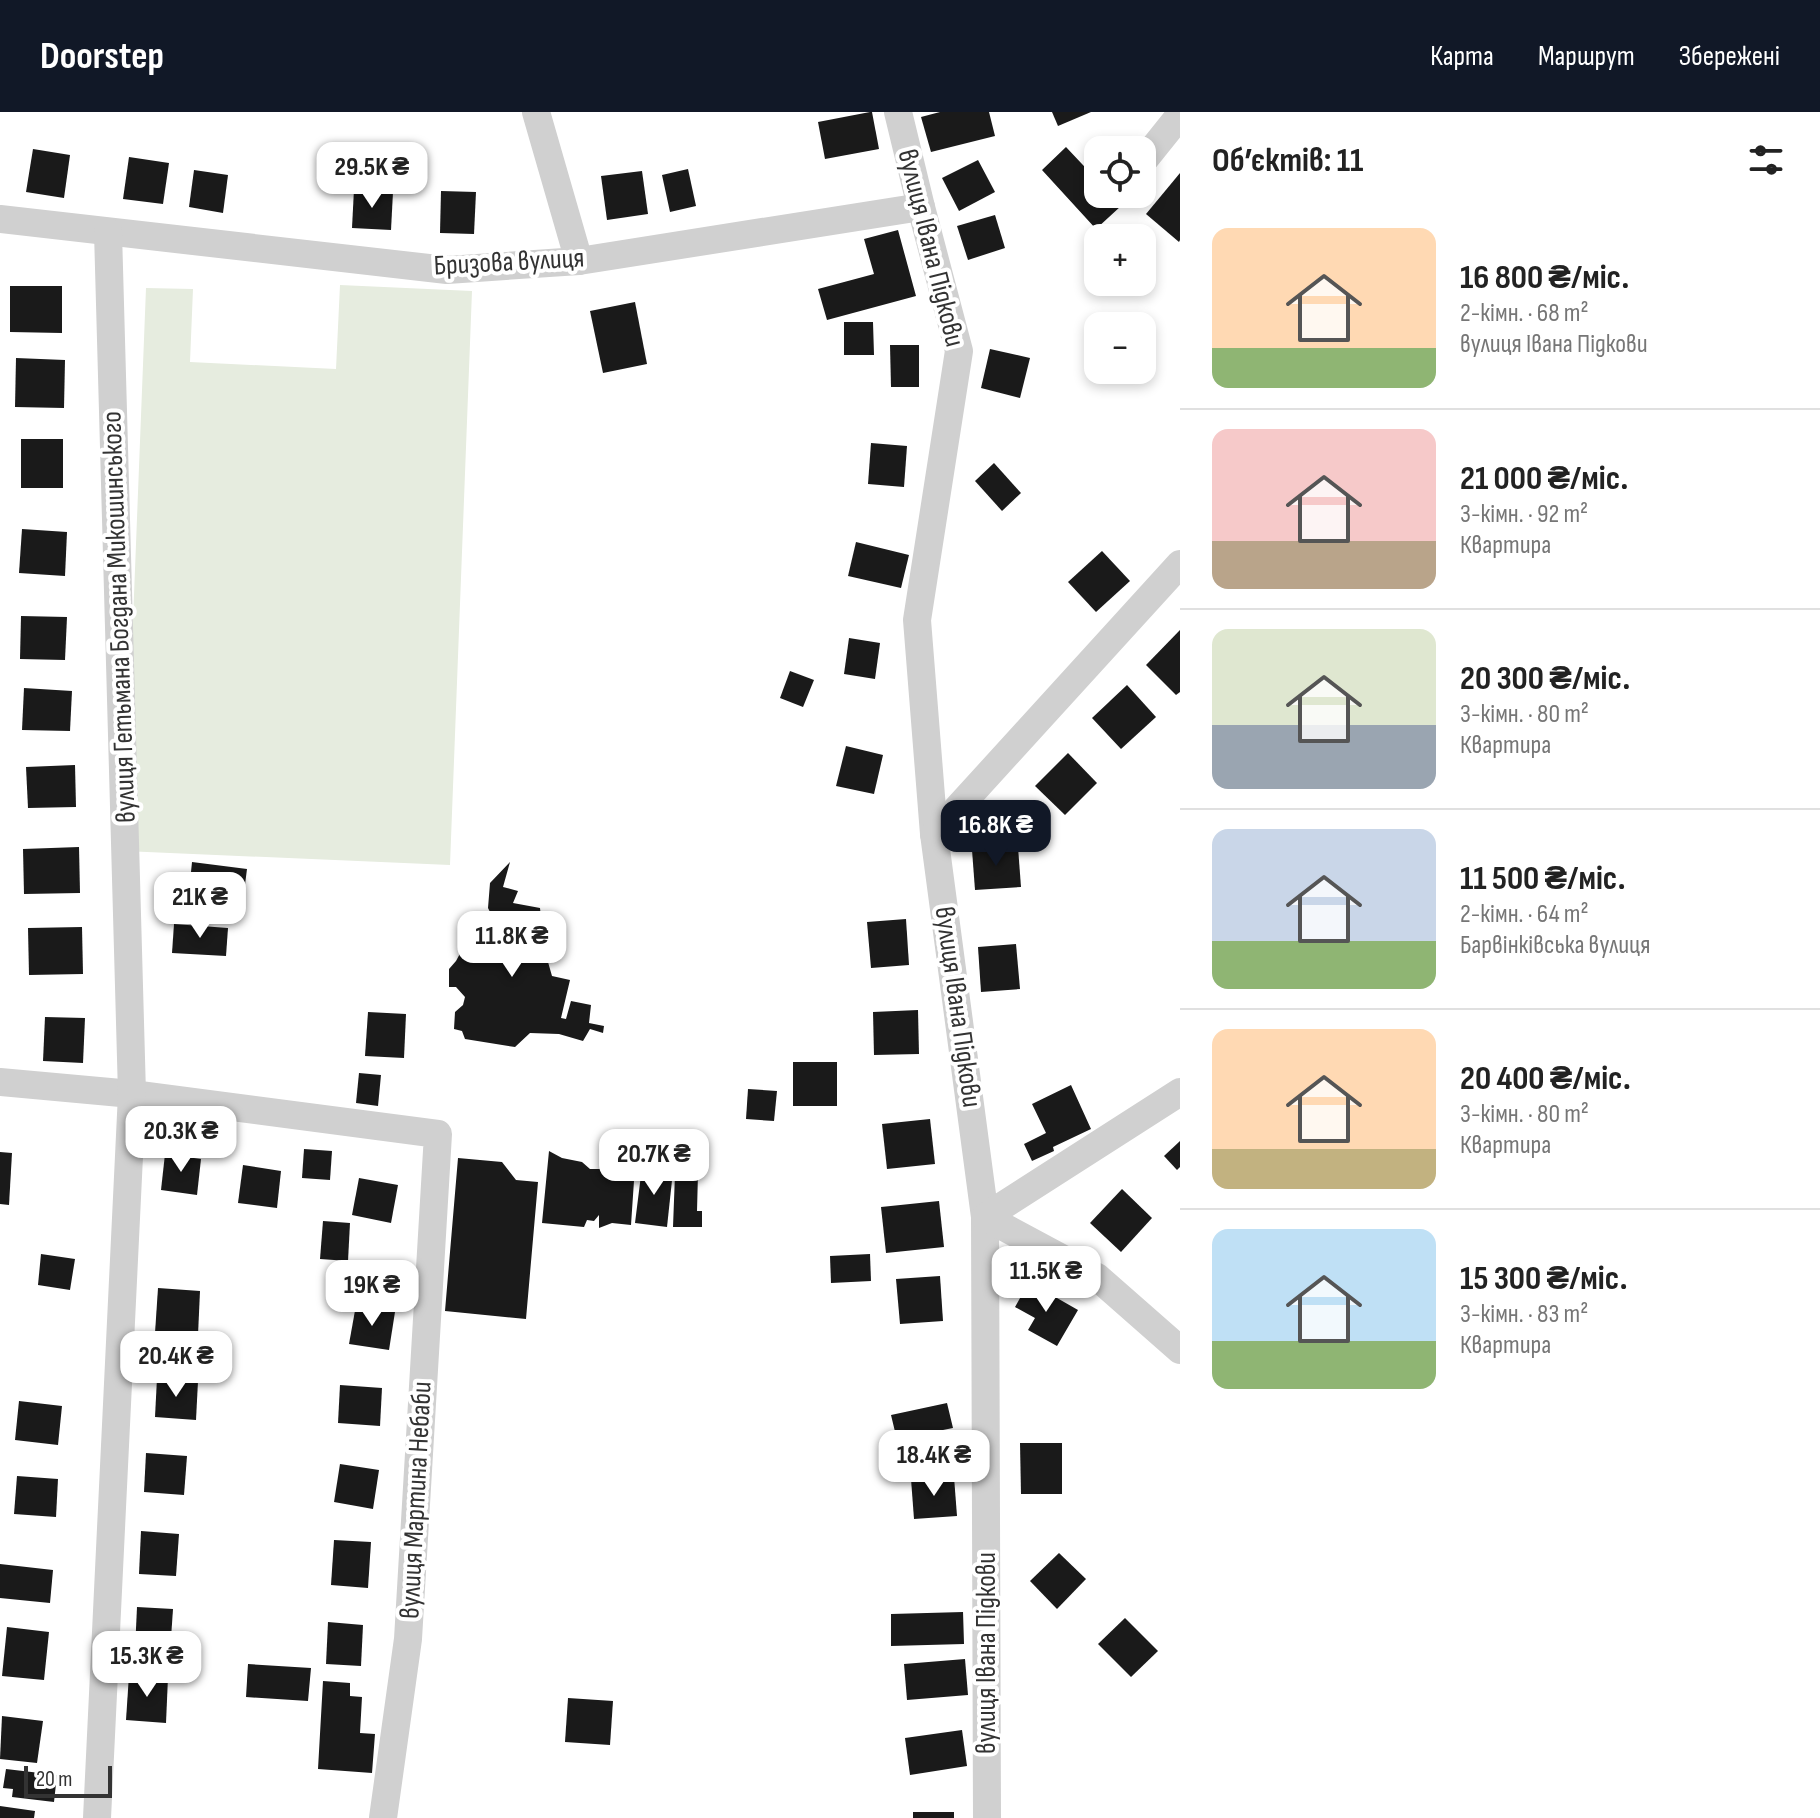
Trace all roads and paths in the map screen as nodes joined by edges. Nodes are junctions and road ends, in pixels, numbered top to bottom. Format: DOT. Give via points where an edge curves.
graph roads {
  1 [pos="536,112"];
  2 [pos="898,112"];
  3 [pos="1180,115"];
  4 [pos="1156,145"];
  5 [pos="921,207"];
  6 [pos="0,219"];
  7 [pos="108,232"];
  8 [pos="579,261"];
  9 [pos="1180,564"];
  10 [pos="934,834"];
  11 [pos="0,1082"];
  12 [pos="1180,1092"];
  13 [pos="132,1094"];
  14 [pos="985,1217"];
  15 [pos="1180,1350"];
  16 [pos="97,1818"];
  17 [pos="383,1818"];
  18 [pos="987,1818"];
  1 -- 8 [label="street"];
  2 -- 5 [label="street, вулиця Івана Підкови"];
  3 -- 4 [label="street"];
  5 -- 8 [label="street, Бризова вулиця"];
  5 -- 10 [label="street, вулиця Івана Підкови" via="959,351 917,620"];
  6 -- 7 [label="street, Бризова вулиця"];
  7 -- 8 [label="street, Бризова вулиця" via="447,270"];
  7 -- 13 [label="street, вулиця Гетьмана Богдана Микошинського"];
  9 -- 10 [label="street"];
  10 -- 14 [label="street, вулиця Івана Підкови"];
  11 -- 13 [label="street"];
  12 -- 14 [label="street"];
  13 -- 16 [label="street, вулиця Гетьмана Богдана Микошинського"];
  13 -- 17 [label="street, вулиця Мартина Небаби" via="438,1134 408,1639"];
  14 -- 15 [label="street" via="1097,1277"];
  14 -- 18 [label="street, вулиця Івана Підкови"];
}
